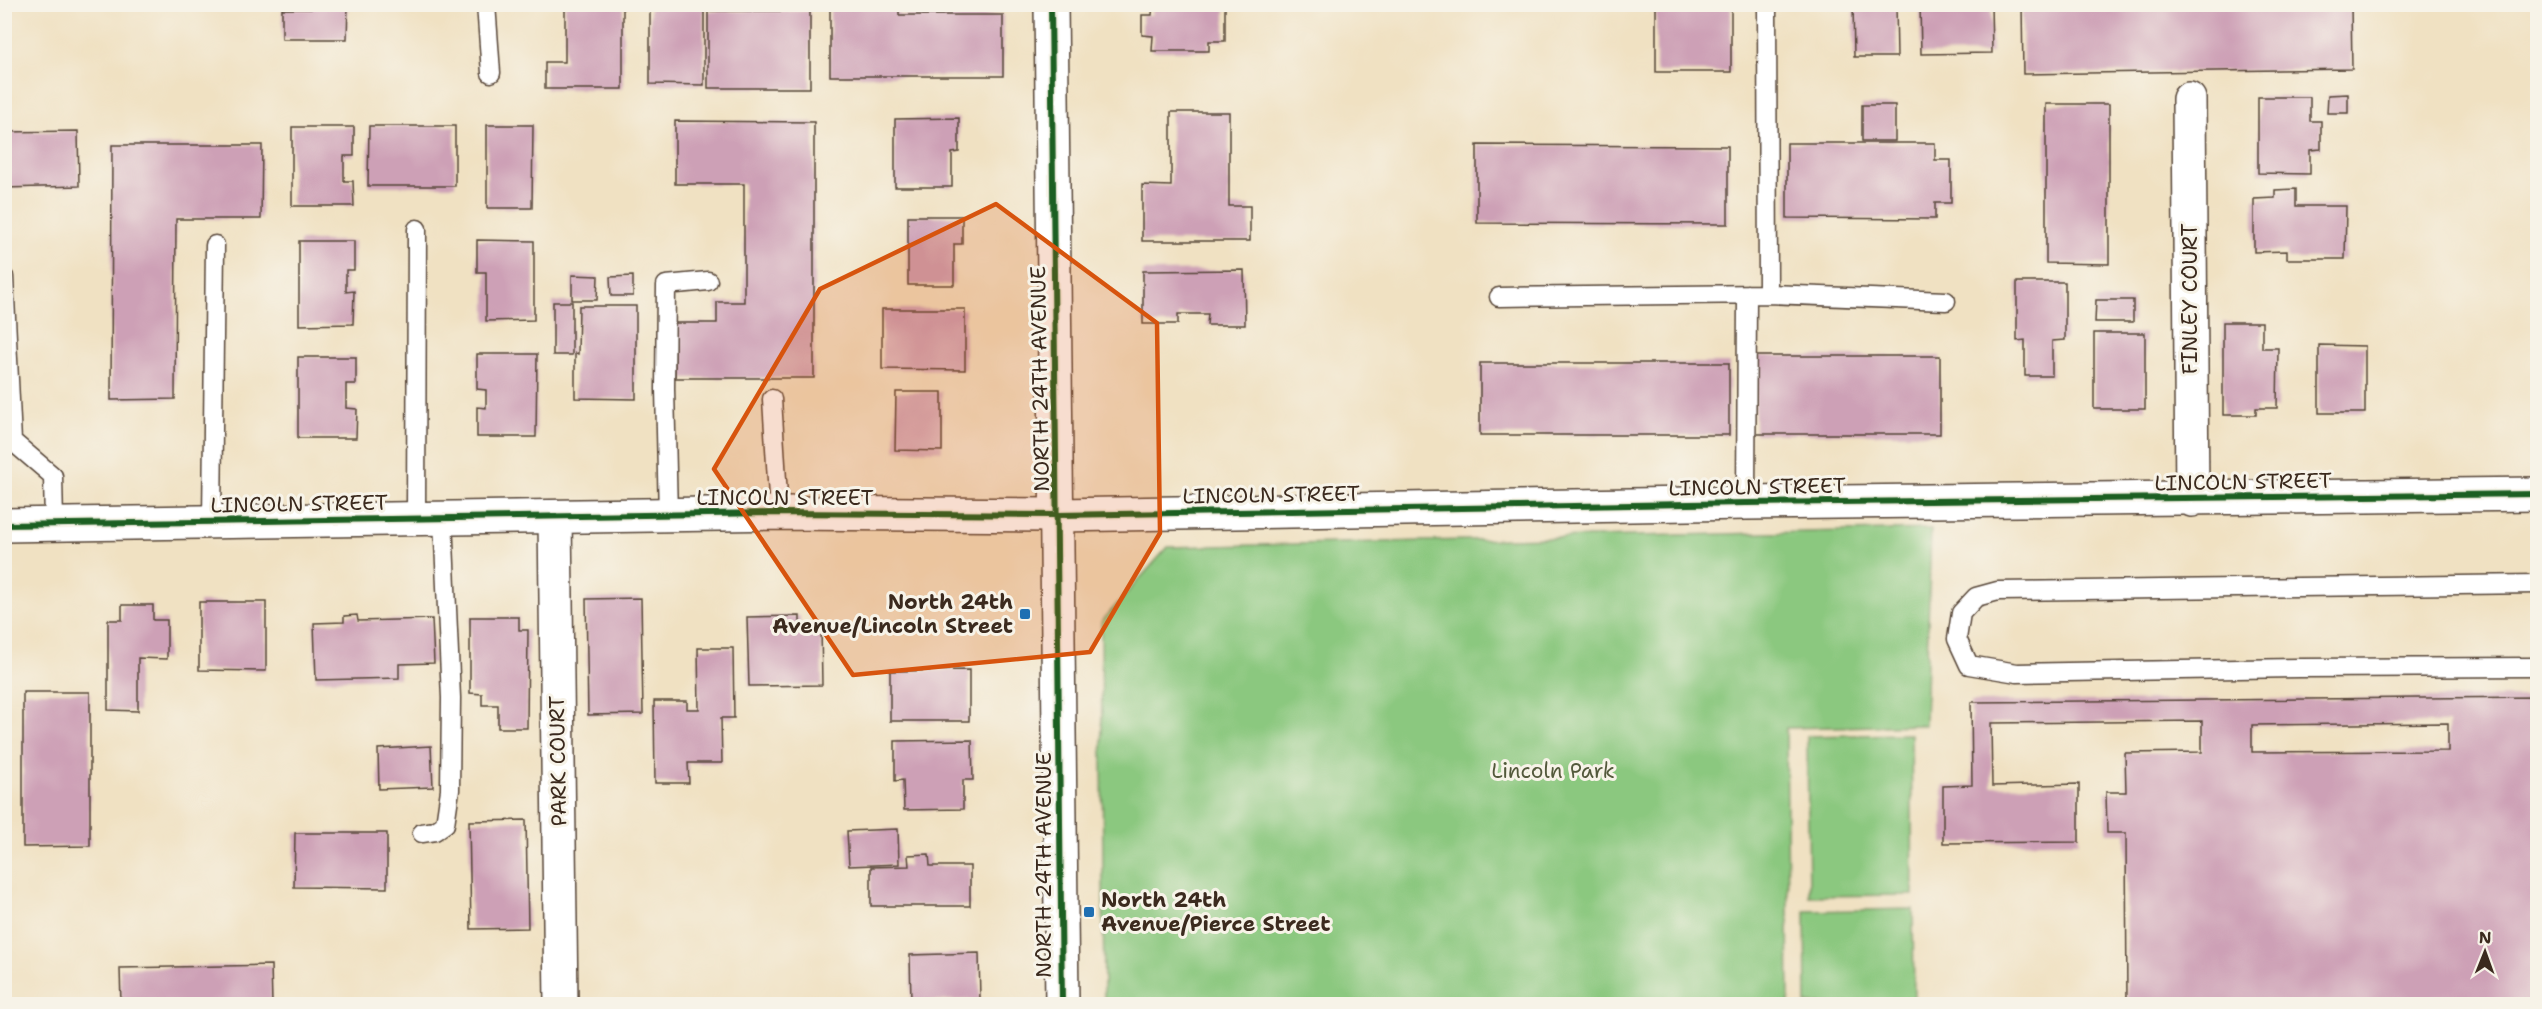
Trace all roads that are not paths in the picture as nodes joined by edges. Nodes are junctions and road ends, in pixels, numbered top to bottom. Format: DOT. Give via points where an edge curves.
graph roads {
  1 [pos="486,4"];
  2 [pos="1051,4"];
  3 [pos="1767,4"];
  4 [pos="491,73"];
  5 [pos="2189,99"];
  6 [pos="417,230"];
  7 [pos="215,245"];
  8 [pos="4,277"];
  9 [pos="708,281"];
  10 [pos="1747,294"];
  11 [pos="1768,294"];
  12 [pos="1499,297"];
  13 [pos="1946,301"];
  14 [pos="772,399"];
  15 [pos="8,444"];
  16 [pos="2538,494"];
  17 [pos="2192,500"];
  18 [pos="1746,503"];
  19 [pos="778,513"];
  20 [pos="668,515"];
  21 [pos="1058,515"];
  22 [pos="555,517"];
  23 [pos="429,519"];
  24 [pos="212,521"];
  25 [pos="54,523"];
  26 [pos="4,525"];
  27 [pos="2538,585"];
  28 [pos="2538,668"];
  29 [pos="422,833"];
  30 [pos="561,1005"];
  31 [pos="1062,1005"];
  1 -- 4 [label="lane"];
  2 -- 21 [label="street, NORTH 24TH AVENUE"];
  3 -- 11 [label="lane"];
  5 -- 17 [label="street, FINLEY COURT"];
  6 -- 23 [label="lane"];
  7 -- 24 [label="lane"];
  8 -- 15 [label="lane"];
  9 -- 20 [label="lane" via="666,285"];
  10 -- 11 [label="lane"];
  10 -- 12 [label="lane"];
  10 -- 18 [label="lane"];
  11 -- 13 [label="lane"];
  14 -- 19 [label="lane"];
  15 -- 25 [label="lane" via="52,476"];
  16 -- 17 [label="street, LINCOLN STREET"];
  17 -- 18 [label="street, LINCOLN STREET"];
  18 -- 21 [label="street, LINCOLN STREET"];
  19 -- 20 [label="street, LINCOLN STREET"];
  19 -- 21 [label="street, LINCOLN STREET"];
  20 -- 22 [label="street, LINCOLN STREET"];
  21 -- 31 [label="street, NORTH 24TH AVENUE"];
  22 -- 23 [label="street, LINCOLN STREET"];
  22 -- 30 [label="street, PARK COURT"];
  23 -- 24 [label="street, LINCOLN STREET"];
  23 -- 29 [label="lane" via="451,698 450,790 445,824"];
  24 -- 25 [label="street, LINCOLN STREET"];
  25 -- 26 [label="street, LINCOLN STREET"];
  27 -- 28 [label="lane" via="1998,591 1976,597 1961,613 1957,639 1969,665 2017,673"];
}
